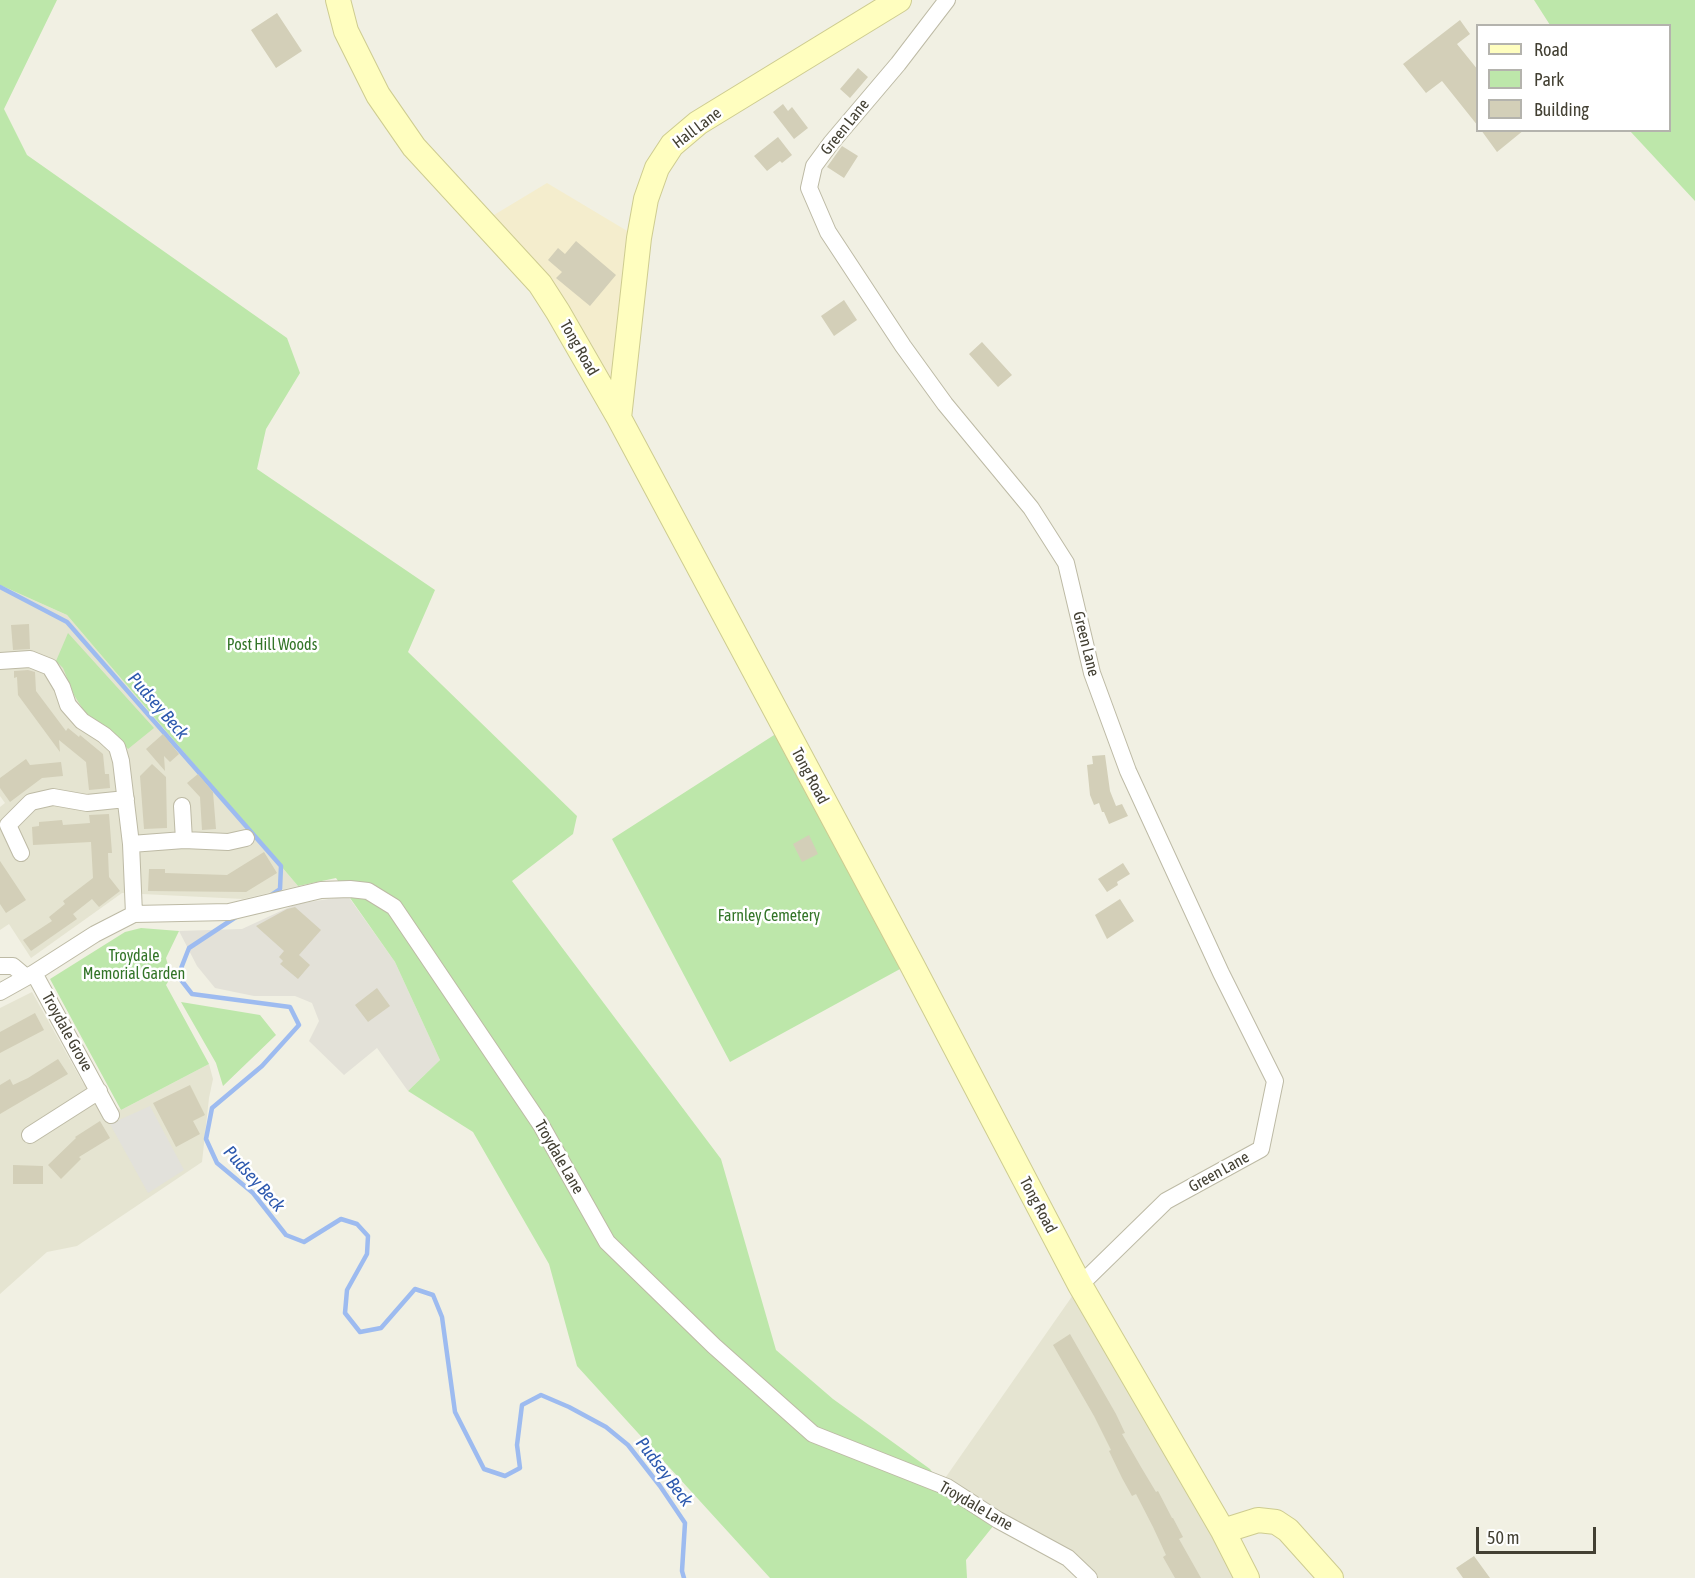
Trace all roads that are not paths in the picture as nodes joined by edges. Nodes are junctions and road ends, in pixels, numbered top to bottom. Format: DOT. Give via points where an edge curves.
graph roads {
  1 [pos="338,0"];
  2 [pos="898,0"];
  3 [pos="947,0"];
  4 [pos="619,418"];
  5 [pos="0,661"];
  6 [pos="126,799"];
  7 [pos="182,806"];
  8 [pos="246,838"];
  9 [pos="184,840"];
  10 [pos="131,844"];
  11 [pos="21,854"];
  12 [pos="134,914"];
  13 [pos="0,966"];
  14 [pos="30,975"];
  15 [pos="0,992"];
  16 [pos="99,1091"];
  17 [pos="111,1115"];
  18 [pos="30,1135"];
  19 [pos="1080,1285"];
  20 [pos="1223,1531"];
  21 [pos="1089,1578"];
  22 [pos="1247,1578"];
  23 [pos="1331,1578"];
  1 -- 4 [label="street, Tong Road" via="346,31 378,95 414,147 540,284"];
  2 -- 4 [label="street, Hall Lane" via="698,123 672,144 657,168 646,199"];
  3 -- 19 [label="street, Green Lane" via="814,166 809,188 828,232 903,346 945,404 1031,508 1066,563 1092,673 1128,771 1275,1081 1261,1149 1166,1201"];
  4 -- 19 [label="street, Tong Road"];
  5 -- 6 [label="street" via="30,659 50,667 68,705 82,721 117,747"];
  6 -- 10 [label="street"];
  6 -- 11 [label="street" via="87,803 53,797 31,802 8,825"];
  7 -- 9 [label="street"];
  8 -- 9 [label="street" via="228,842"];
  9 -- 10 [label="street"];
  10 -- 12 [label="street"];
  12 -- 14 [label="street, Troydale Lane"];
  12 -- 21 [label="street, Troydale Lane" via="229,912 321,890 350,889 368,891 394,907 541,1125 607,1242 714,1346 813,1434 946,1487 1068,1558"];
  13 -- 14 [label="street" via="13,966"];
  14 -- 15 [label="street, Troydale Lane"];
  14 -- 16 [label="street, Troydale Grove"];
  16 -- 17 [label="street, Troydale Grove"];
  16 -- 18 [label="street, Troydale Grove"];
  19 -- 20 [label="street, Tong Road"];
  20 -- 22 [label="street, Tong Road"];
  20 -- 23 [label="street" via="1258,1520 1276,1522"];
}
